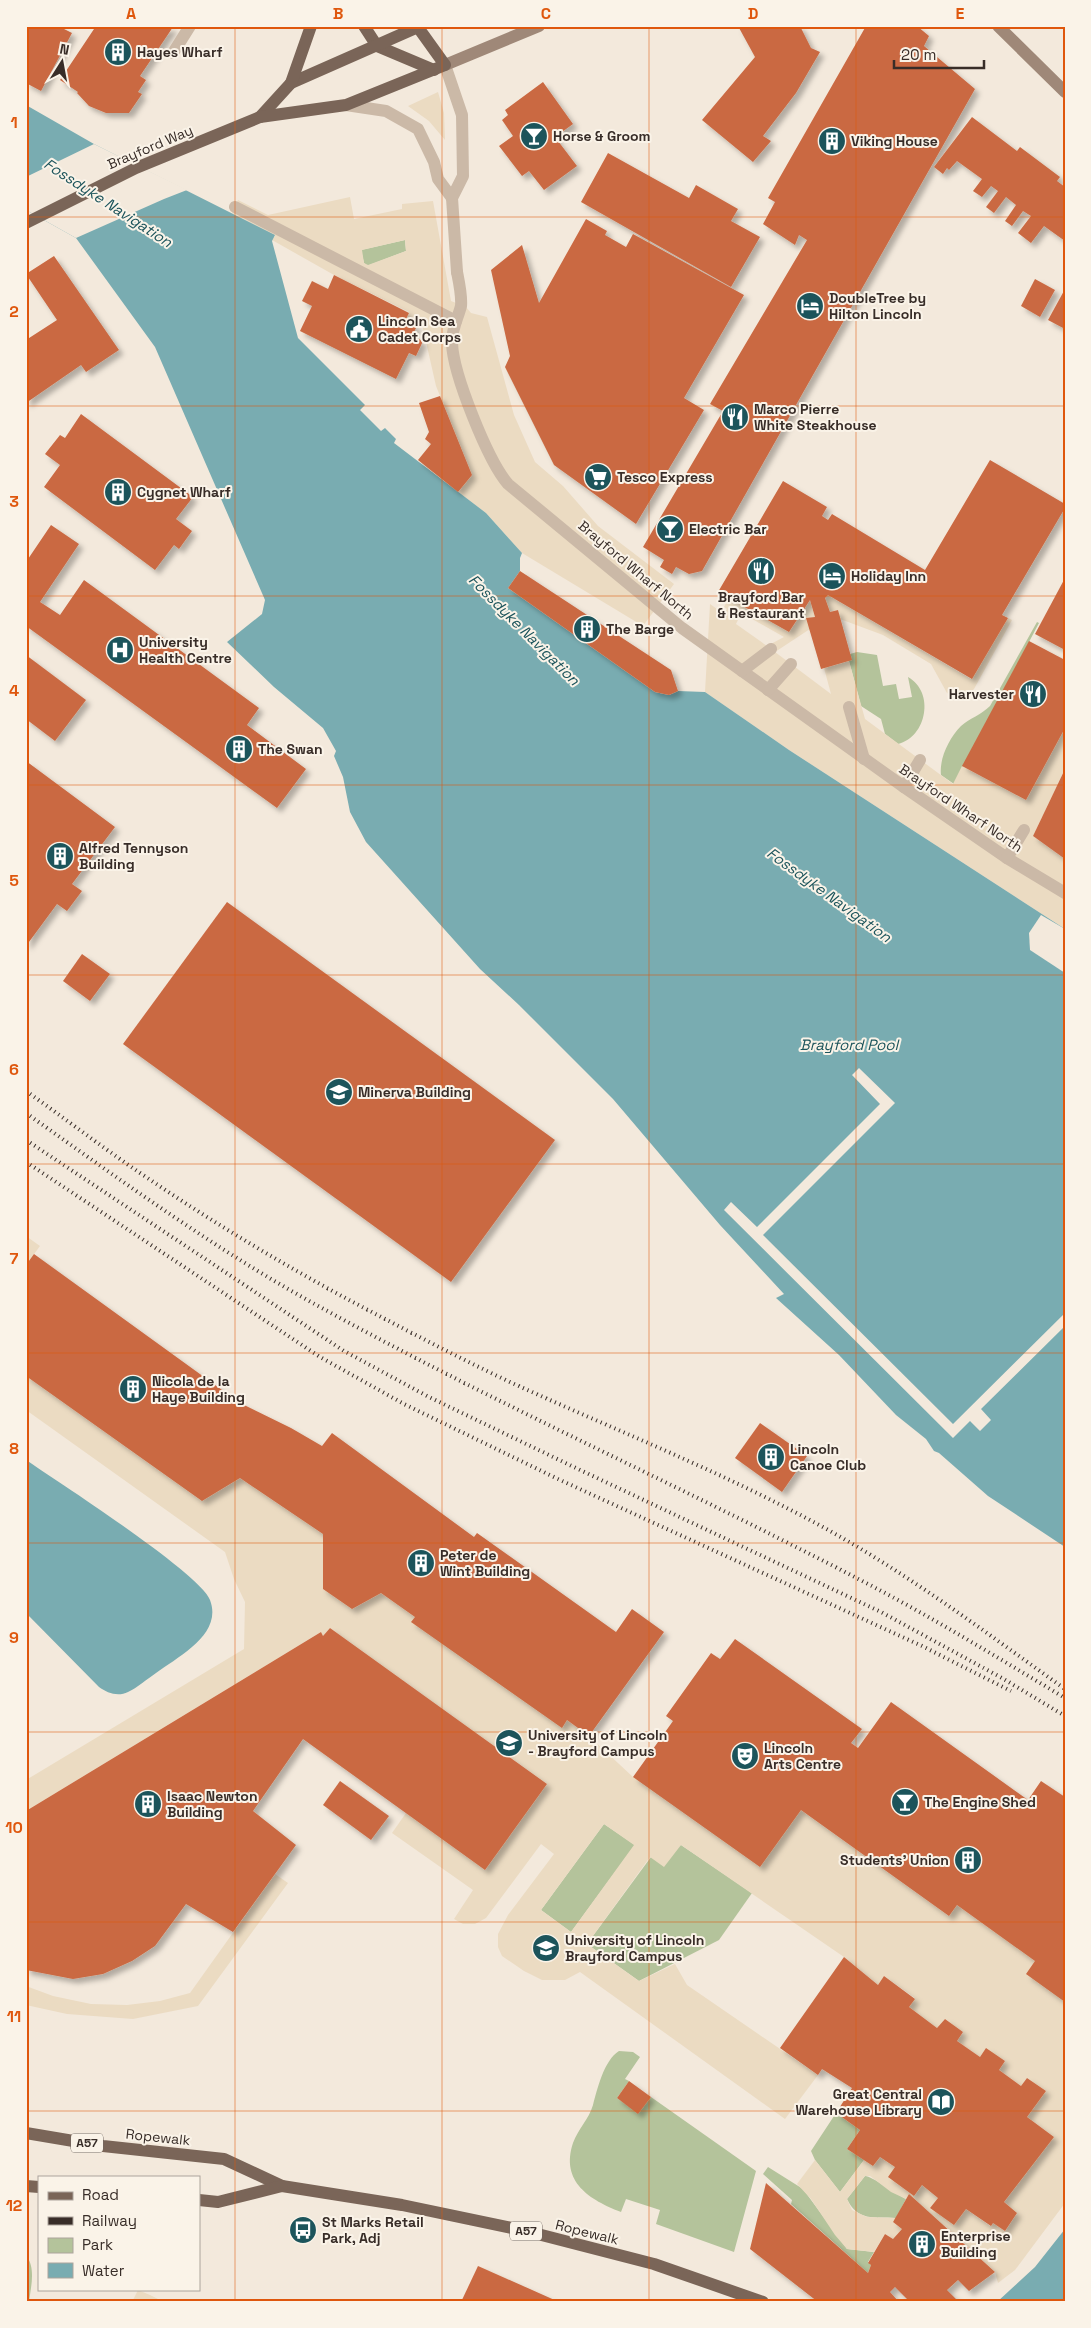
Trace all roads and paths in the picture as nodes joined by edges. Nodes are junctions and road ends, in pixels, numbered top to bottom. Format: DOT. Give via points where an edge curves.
graph roads {
  1 [pos="190,26"];
  2 [pos="311,26"];
  3 [pos="364,26"];
  4 [pos="418,26"];
  5 [pos="539,26"];
  6 [pos="998,26"];
  7 [pos="377,46"];
  8 [pos="173,53"];
  9 [pos="439,67"];
  10 [pos="291,83"];
  11 [pos="1065,92"];
  12 [pos="346,105"];
  13 [pos="260,117"];
  14 [pos="452,198"];
  15 [pos="235,207"];
  16 [pos="26,223"];
  17 [pos="456,321"];
  18 [pos="771,649"];
  19 [pos="791,664"];
  20 [pos="742,671"];
  21 [pos="768,690"];
  22 [pos="849,707"];
  23 [pos="864,759"];
  24 [pos="920,760"];
  25 [pos="904,787"];
  26 [pos="1024,830"];
  27 [pos="1007,858"];
  28 [pos="1065,893"];
  29 [pos="26,2133"];
  30 [pos="282,2186"];
  31 [pos="200,2200"];
  32 [pos="763,2302"];
  1 -- 8 [label="street"];
  2 -- 10 [label="main road"];
  3 -- 7 [label="main road"];
  4 -- 7 [label="main road"];
  4 -- 9 [label="main road"];
  5 -- 9 [label="main road"];
  6 -- 11 [label="main road"];
  7 -- 9 [label="main road"];
  7 -- 10 [label="main road"];
  9 -- 12 [label="main road"];
  9 -- 14 [label="street" via="462,115 463,176"];
  10 -- 13 [label="main road"];
  12 -- 13 [label="main road"];
  12 -- 14 [label="street" via="386,111 418,129 434,162 438,179"];
  13 -- 16 [label="main road, Brayford Way" via="128,172"];
  14 -- 17 [label="street, Brayford Wharf North" via="461,304"];
  15 -- 17 [label="street"];
  17 -- 20 [label="street, Brayford Wharf North" via="452,342 456,365 487,450 501,476 682,628"];
  18 -- 20 [label="street"];
  19 -- 21 [label="street"];
  20 -- 21 [label="street, Brayford Wharf North"];
  21 -- 23 [label="street, Brayford Wharf North"];
  22 -- 23 [label="street"];
  23 -- 25 [label="street, Brayford Wharf North"];
  24 -- 25 [label="street"];
  25 -- 27 [label="street, Brayford Wharf North"];
  26 -- 27 [label="street"];
  27 -- 28 [label="street, Brayford Wharf North"];
  29 -- 30 [label="main road, Ropewalk / A57" via="103,2146 224,2159"];
  30 -- 31 [label="main road, Ropewalk / A57" via="218,2202"];
  30 -- 32 [label="main road, Ropewalk / A57" via="402,2205 526,2231 654,2264"];
}
